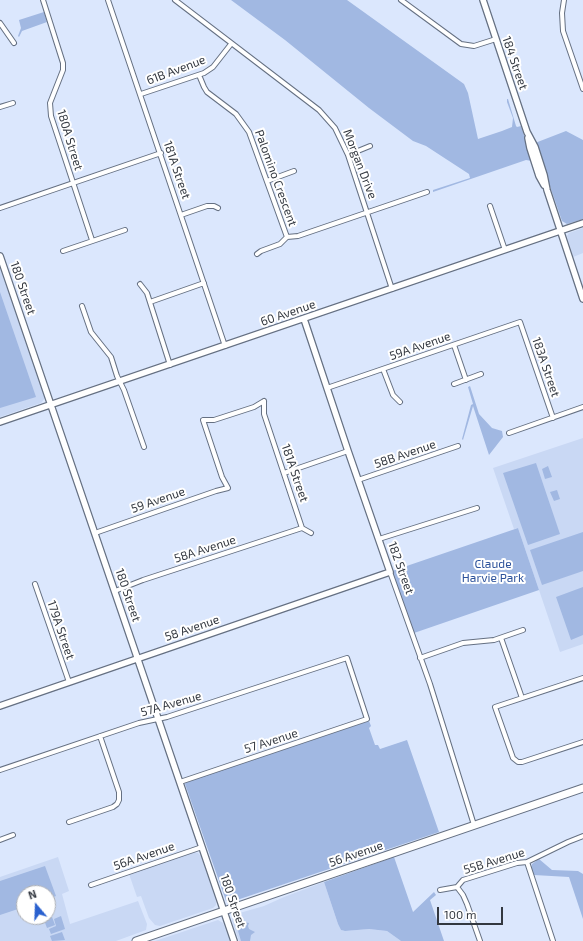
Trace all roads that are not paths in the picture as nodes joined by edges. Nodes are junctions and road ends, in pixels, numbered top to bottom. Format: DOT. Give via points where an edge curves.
graph roads {
  1 [pos="43,0"];
  2 [pos="108,0"];
  3 [pos="175,0"];
  4 [pos="401,0"];
  5 [pos="483,0"];
  6 [pos="564,0"];
  7 [pos="0,23"];
  8 [pos="496,39"];
  9 [pos="14,43"];
  10 [pos="231,44"];
  11 [pos="199,75"];
  12 [pos="583,89"];
  13 [pos="141,94"];
  14 [pos="13,103"];
  15 [pos="0,108"];
  16 [pos="370,146"];
  17 [pos="160,154"];
  18 [pos="348,155"];
  19 [pos="294,171"];
  20 [pos="267,181"];
  21 [pos="73,183"];
  22 [pos="427,192"];
  23 [pos="490,206"];
  24 [pos="0,208"];
  25 [pos="218,208"];
  26 [pos="368,212"];
  27 [pos="181,214"];
  28 [pos="583,223"];
  29 [pos="125,230"];
  30 [pos="560,231"];
  31 [pos="287,237"];
  32 [pos="92,240"];
  33 [pos="505,250"];
  34 [pos="63,251"];
  35 [pos="257,254"];
  36 [pos="0,256"];
  37 [pos="204,283"];
  38 [pos="140,284"];
  39 [pos="392,289"];
  40 [pos="583,299"];
  41 [pos="150,302"];
  42 [pos="82,306"];
  43 [pos="304,319"];
  44 [pos="520,322"];
  45 [pos="454,345"];
  46 [pos="225,346"];
  47 [pos="170,365"];
  48 [pos="383,369"];
  49 [pos="481,374"];
  50 [pos="466,380"];
  51 [pos="120,382"];
  52 [pos="454,384"];
  53 [pos="327,388"];
  54 [pos="400,402"];
  55 [pos="51,405"];
  56 [pos="583,407"];
  57 [pos="553,418"];
  58 [pos="0,422"];
  59 [pos="510,433"];
  60 [pos="458,446"];
  61 [pos="144,447"];
  62 [pos="348,451"];
  63 [pos="284,473"];
  64 [pos="358,480"];
  65 [pos="228,488"];
  66 [pos="477,508"];
  67 [pos="302,528"];
  68 [pos="95,533"];
  69 [pos="311,533"];
  70 [pos="379,540"];
  71 [pos="390,572"];
  72 [pos="35,584"];
  73 [pos="115,591"];
  74 [pos="523,630"];
  75 [pos="501,638"];
  76 [pos="138,658"];
  77 [pos="420,658"];
  78 [pos="583,678"];
  79 [pos="69,682"];
  80 [pos="522,698"];
  81 [pos="0,706"];
  82 [pos="158,719"];
  83 [pos="367,720"];
  84 [pos="100,736"];
  85 [pos="583,742"];
  86 [pos="0,770"];
  87 [pos="180,782"];
  88 [pos="583,788"];
  89 [pos="70,822"];
  90 [pos="474,825"];
  91 [pos="13,835"];
  92 [pos="583,836"];
  93 [pos="0,840"];
  94 [pos="202,847"];
  95 [pos="527,862"];
  96 [pos="91,885"];
  97 [pos="457,887"];
  98 [pos="440,890"];
  99 [pos="224,911"];
  100 [pos="136,941"];
  101 [pos="234,941"];
  102 [pos="480,941"];
  103 [pos="553,941"];
  1 -- 21 [label="street, 180A Street" via="63,62 63,70 51,98 50,109"];
  2 -- 13 [label="street, 181A Street"];
  3 -- 10 [label="street, Morgan Drive"];
  4 -- 8 [label="street" via="461,44 474,46"];
  5 -- 8 [label="street, 184 Street"];
  6 -- 12 [label="street" via="563,31"];
  7 -- 9 [label="street"];
  8 -- 30 [label="street, 184 Street"];
  10 -- 11 [label="street, 61B Avenue" via="213,67"];
  10 -- 18 [label="street, Morgan Drive" via="319,110 336,128"];
  11 -- 13 [label="street, 61B Avenue"];
  11 -- 20 [label="street, Palomino Crescent" via="207,92 231,110 245,125"];
  13 -- 17 [label="street, 181A Street"];
  14 -- 15 [label="street"];
  16 -- 18 [label="street"];
  17 -- 21 [label="street"];
  17 -- 27 [label="street, 181A Street"];
  18 -- 26 [label="street, Morgan Drive"];
  19 -- 20 [label="street"];
  20 -- 31 [label="street, Palomino Crescent"];
  21 -- 24 [label="street"];
  21 -- 32 [label="street, 180A Street"];
  22 -- 26 [label="street"];
  23 -- 33 [label="street"];
  25 -- 27 [label="street" via="207,206"];
  26 -- 31 [label="street" via="298,236"];
  26 -- 39 [label="street, Morgan Drive"];
  27 -- 37 [label="street, 181A Street"];
  28 -- 30 [label="street, 60 Avenue"];
  29 -- 32 [label="street"];
  30 -- 33 [label="street, 60 Avenue"];
  30 -- 40 [label="street, 184 Street"];
  31 -- 35 [label="street" via="280,244"];
  32 -- 34 [label="street"];
  33 -- 39 [label="street, 60 Avenue"];
  36 -- 55 [label="street, 180 Street"];
  37 -- 41 [label="street"];
  37 -- 46 [label="street, 181A Street"];
  38 -- 41 [label="street"];
  39 -- 43 [label="street, 60 Avenue"];
  41 -- 47 [label="street"];
  42 -- 51 [label="street" via="91,332 111,357"];
  43 -- 46 [label="street, 60 Avenue"];
  43 -- 53 [label="street, 182 Street"];
  44 -- 45 [label="street, 59A Avenue"];
  44 -- 57 [label="street, 183A Street"];
  45 -- 48 [label="street, 59A Avenue"];
  45 -- 50 [label="street"];
  46 -- 47 [label="street, 60 Avenue"];
  47 -- 51 [label="street, 60 Avenue"];
  48 -- 53 [label="street, 59A Avenue"];
  48 -- 54 [label="street" via="393,395"];
  49 -- 50 [label="street"];
  50 -- 52 [label="street"];
  51 -- 55 [label="street, 60 Avenue"];
  51 -- 61 [label="street"];
  53 -- 62 [label="street, 182 Street"];
  55 -- 58 [label="street, 60 Avenue"];
  55 -- 68 [label="street, 180 Street"];
  56 -- 57 [label="street"];
  57 -- 59 [label="street"];
  60 -- 64 [label="street, 58B Avenue"];
  62 -- 63 [label="street"];
  62 -- 64 [label="street, 182 Street"];
  63 -- 65 [label="street, 181A Street" via="264,414 264,401 254,407 214,420 203,420"];
  63 -- 67 [label="street, 181A Street"];
  64 -- 70 [label="street, 182 Street"];
  65 -- 68 [label="street, 59 Avenue"];
  66 -- 70 [label="street"];
  67 -- 69 [label="street"];
  67 -- 73 [label="street, 58A Avenue"];
  68 -- 73 [label="street, 180 Street"];
  70 -- 71 [label="street, 182 Street"];
  71 -- 76 [label="street, 58 Avenue"];
  71 -- 77 [label="street, 182 Street"];
  72 -- 79 [label="street, 179A Street"];
  73 -- 76 [label="street, 180 Street"];
  74 -- 75 [label="street"];
  75 -- 77 [label="street" via="463,643"];
  75 -- 80 [label="street"];
  76 -- 79 [label="street, 58 Avenue"];
  76 -- 82 [label="street, 180 Street"];
  77 -- 90 [label="street, 182 Street"];
  78 -- 80 [label="street"];
  79 -- 81 [label="street, 58 Avenue"];
  80 -- 85 [label="street" via="495,707 513,758 518,762"];
  82 -- 83 [label="street, 57A Avenue" via="347,658"];
  82 -- 84 [label="street, 57A Avenue"];
  82 -- 87 [label="street, 180 Street"];
  83 -- 87 [label="street, 57 Avenue"];
  84 -- 86 [label="street, 57A Avenue"];
  84 -- 89 [label="street" via="119,792 119,800 113,807"];
  87 -- 94 [label="street, 180 Street"];
  88 -- 90 [label="highway, 56 Avenue"];
  90 -- 99 [label="highway, 56 Avenue"];
  91 -- 93 [label="street"];
  92 -- 95 [label="street, 55B Avenue"];
  94 -- 96 [label="street, 56A Avenue"];
  94 -- 99 [label="street, 180 Street"];
  95 -- 97 [label="street, 55B Avenue" via="516,863 464,880"];
  95 -- 103 [label="street"];
  97 -- 98 [label="street"];
  97 -- 102 [label="street" via="467,904"];
  99 -- 100 [label="highway, 56 Avenue"];
  99 -- 101 [label="street, 180 Street"];
}
